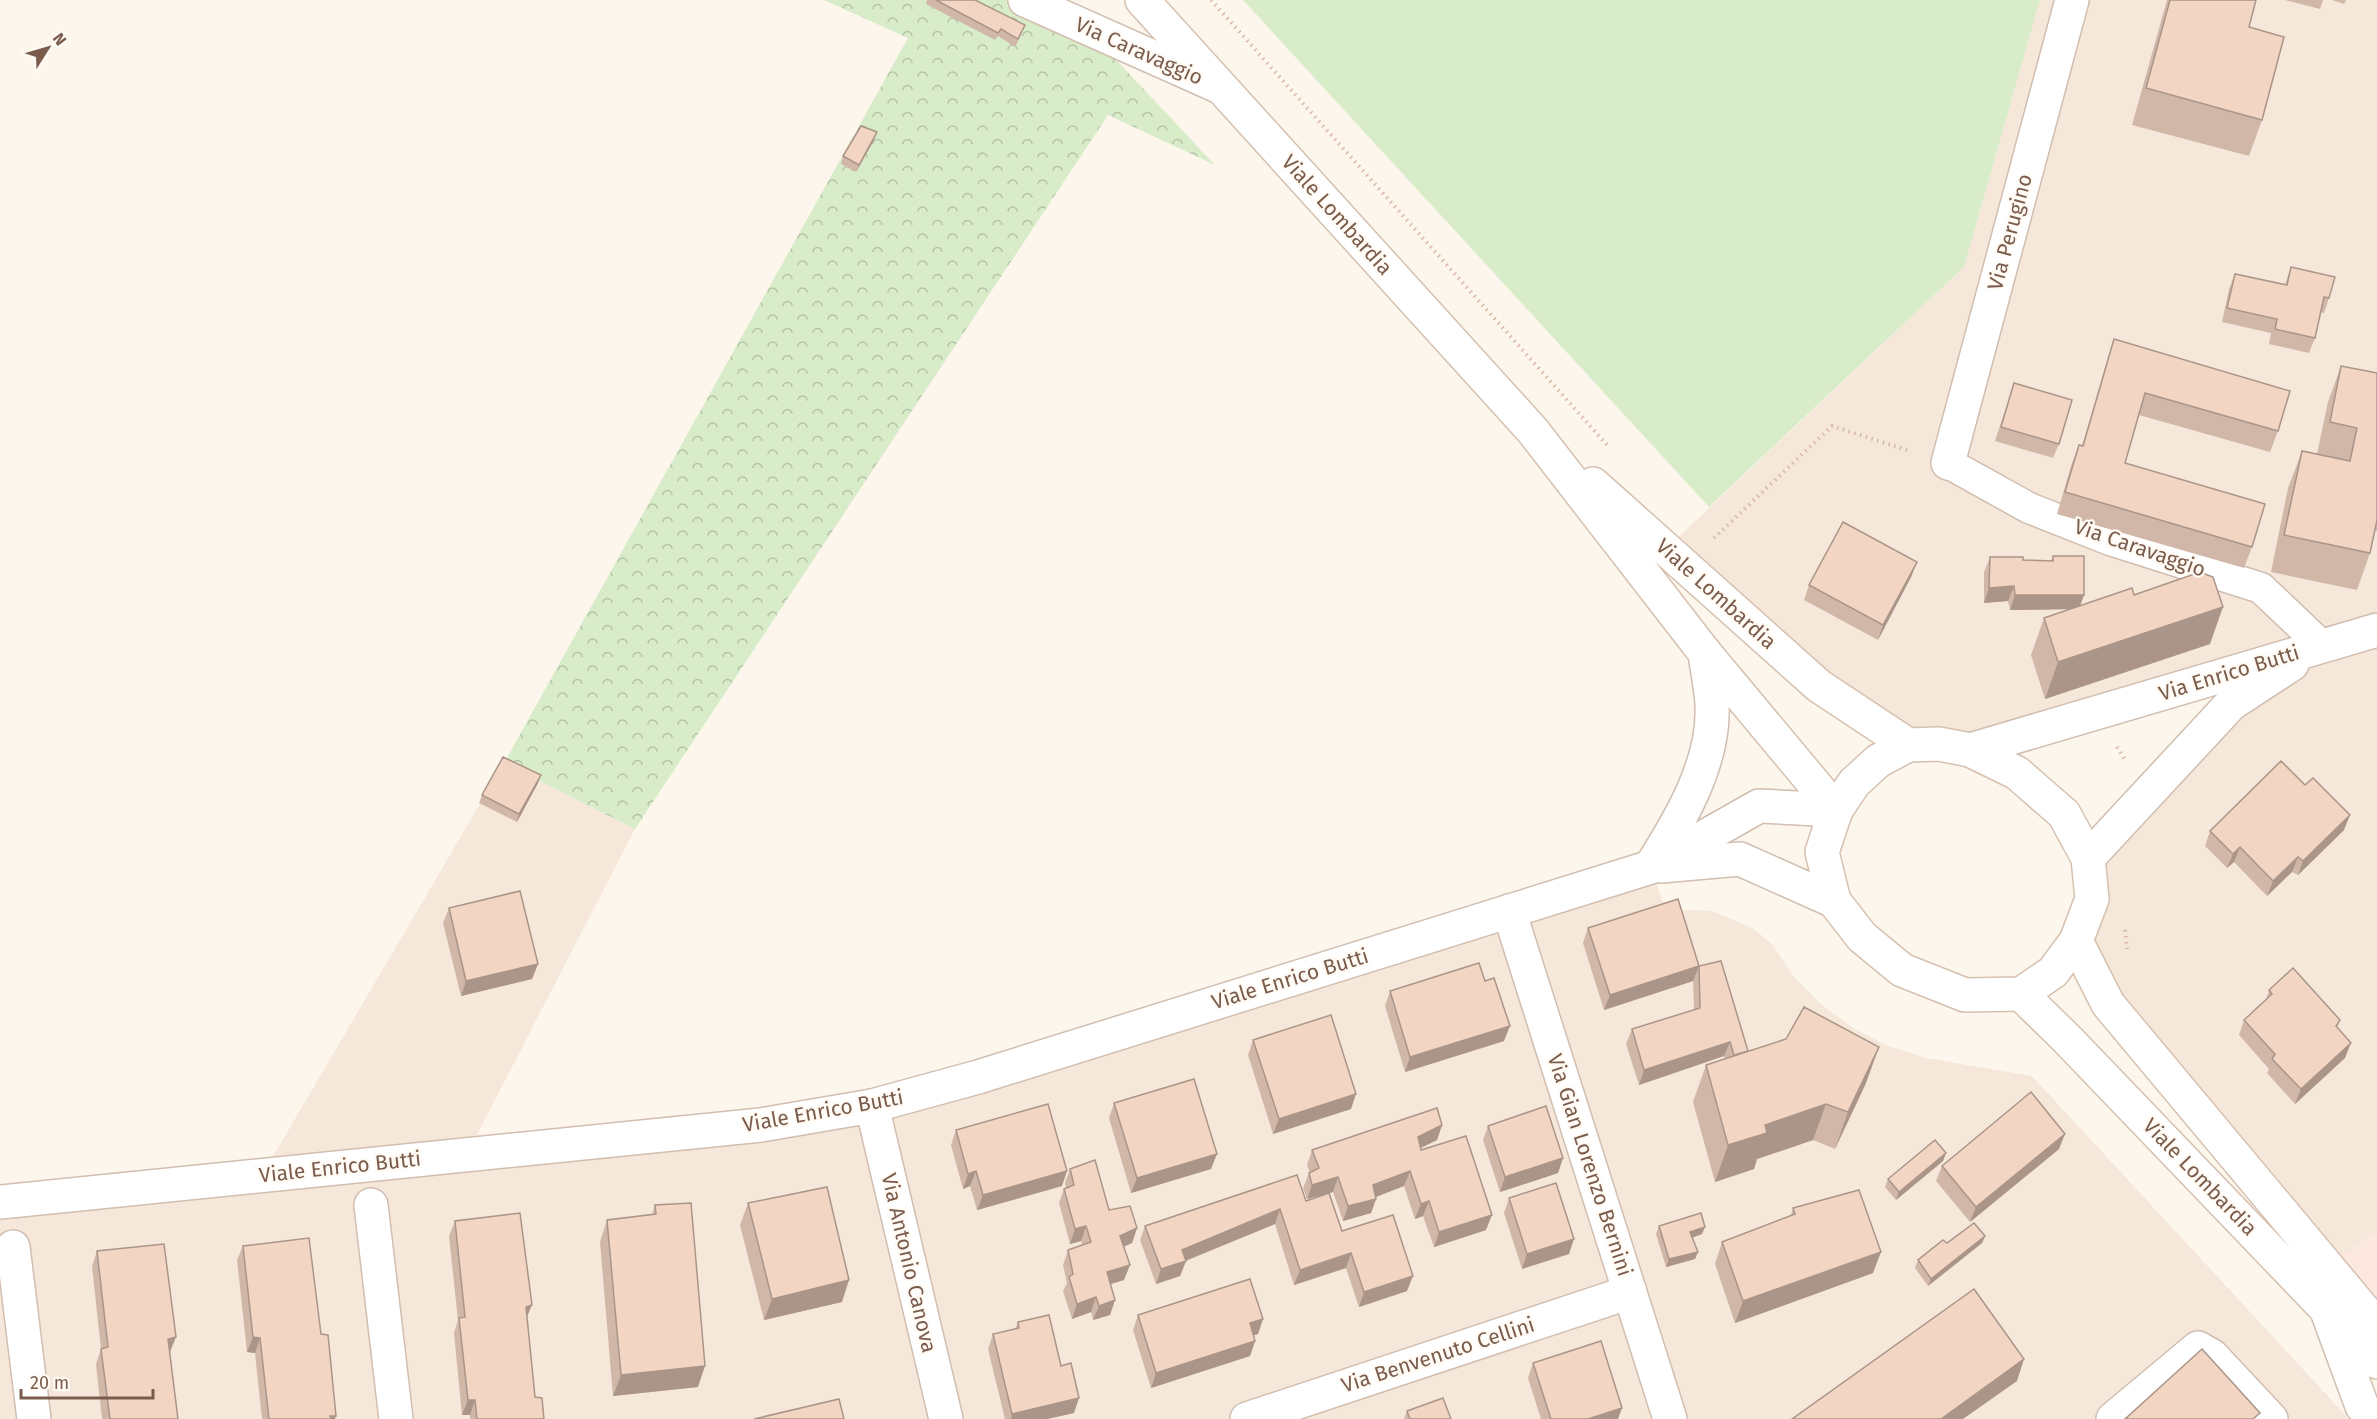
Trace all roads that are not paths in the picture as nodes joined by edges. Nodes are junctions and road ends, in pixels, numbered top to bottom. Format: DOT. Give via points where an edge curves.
graph roads {
  1 [pos="1025,0"];
  2 [pos="1142,0"];
  3 [pos="2072,0"];
  4 [pos="1221,87"];
  5 [pos="1533,431"];
  6 [pos="1948,463"];
  7 [pos="2377,630"];
  8 [pos="2321,645"];
  9 [pos="1704,654"];
  10 [pos="1908,745"];
  11 [pos="1970,750"];
  12 [pos="1836,810"];
  13 [pos="2088,858"];
  14 [pos="1651,867"];
  15 [pos="1834,901"];
  16 [pos="1509,911"];
  17 [pos="2076,941"];
  18 [pos="2021,994"];
  19 [pos="872,1106"];
  20 [pos="0,1202"];
  21 [pos="371,1205"];
  22 [pos="13,1247"];
  23 [pos="1630,1292"];
  24 [pos="2327,1311"];
  25 [pos="2377,1326"];
  26 [pos="2377,1362"];
  27 [pos="34,1419"];
  28 [pos="396,1419"];
  29 [pos="946,1419"];
  30 [pos="1246,1419"];
  31 [pos="1670,1419"];
  32 [pos="2114,1419"];
  33 [pos="2271,1419"];
  34 [pos="2374,1419"];
  1 -- 4 [label="street, Via Caravaggio"];
  2 -- 4 [label="street, Viale Lombardia"];
  3 -- 6 [label="street, Via Perugino"];
  4 -- 5 [label="street, Viale Lombardia"];
  5 -- 9 [label="street, Viale Lombardia"];
  5 -- 10 [label="street, Viale Lombardia" via="1819,686"];
  6 -- 8 [label="street, Via Caravaggio" via="2029,508 2110,540 2261,588"];
  7 -- 8 [label="street"];
  8 -- 11 [label="street, Via Enrico Butti"];
  8 -- 13 [label="street, Via Enrico Butti" via="2231,704"];
  9 -- 12 [label="street, Viale Lombardia"];
  9 -- 14 [label="street" via="1712,706 1704,762 1681,818"];
  10 -- 11 [label="street" via="1939,744"];
  10 -- 12 [label="street" via="1870,768"];
  11 -- 13 [label="street" via="2017,772 2064,814"];
  12 -- 14 [label="street" via="1760,806"];
  12 -- 15 [label="street" via="1822,852"];
  13 -- 17 [label="street" via="2092,899"];
  14 -- 15 [label="street" via="1740,859"];
  14 -- 16 [label="street, Viale Enrico Butti"];
  15 -- 18 [label="street" via="1862,937 1902,970 1965,995"];
  16 -- 19 [label="street, Viale Enrico Butti" via="978,1077"];
  16 -- 23 [label="street, Via Gian Lorenzo Bernini"];
  17 -- 18 [label="street" via="2053,972"];
  17 -- 25 [label="street, Viale Lombardia" via="2108,1004"];
  18 -- 24 [label="street, Viale Lombardia"];
  19 -- 20 [label="street, Viale Enrico Butti" via="761,1125"];
  19 -- 29 [label="street, Via Antonio Canova"];
  21 -- 28 [label="street"];
  22 -- 27 [label="street"];
  23 -- 30 [label="street, Via Benvenuto Cellini"];
  23 -- 31 [label="street, Via Gian Lorenzo Bernini"];
  24 -- 26 [label="street, Viale Lombardia"];
  24 -- 34 [label="street" via="2362,1406"];
  32 -- 33 [label="street" via="2198,1348 2212,1356"];
}
